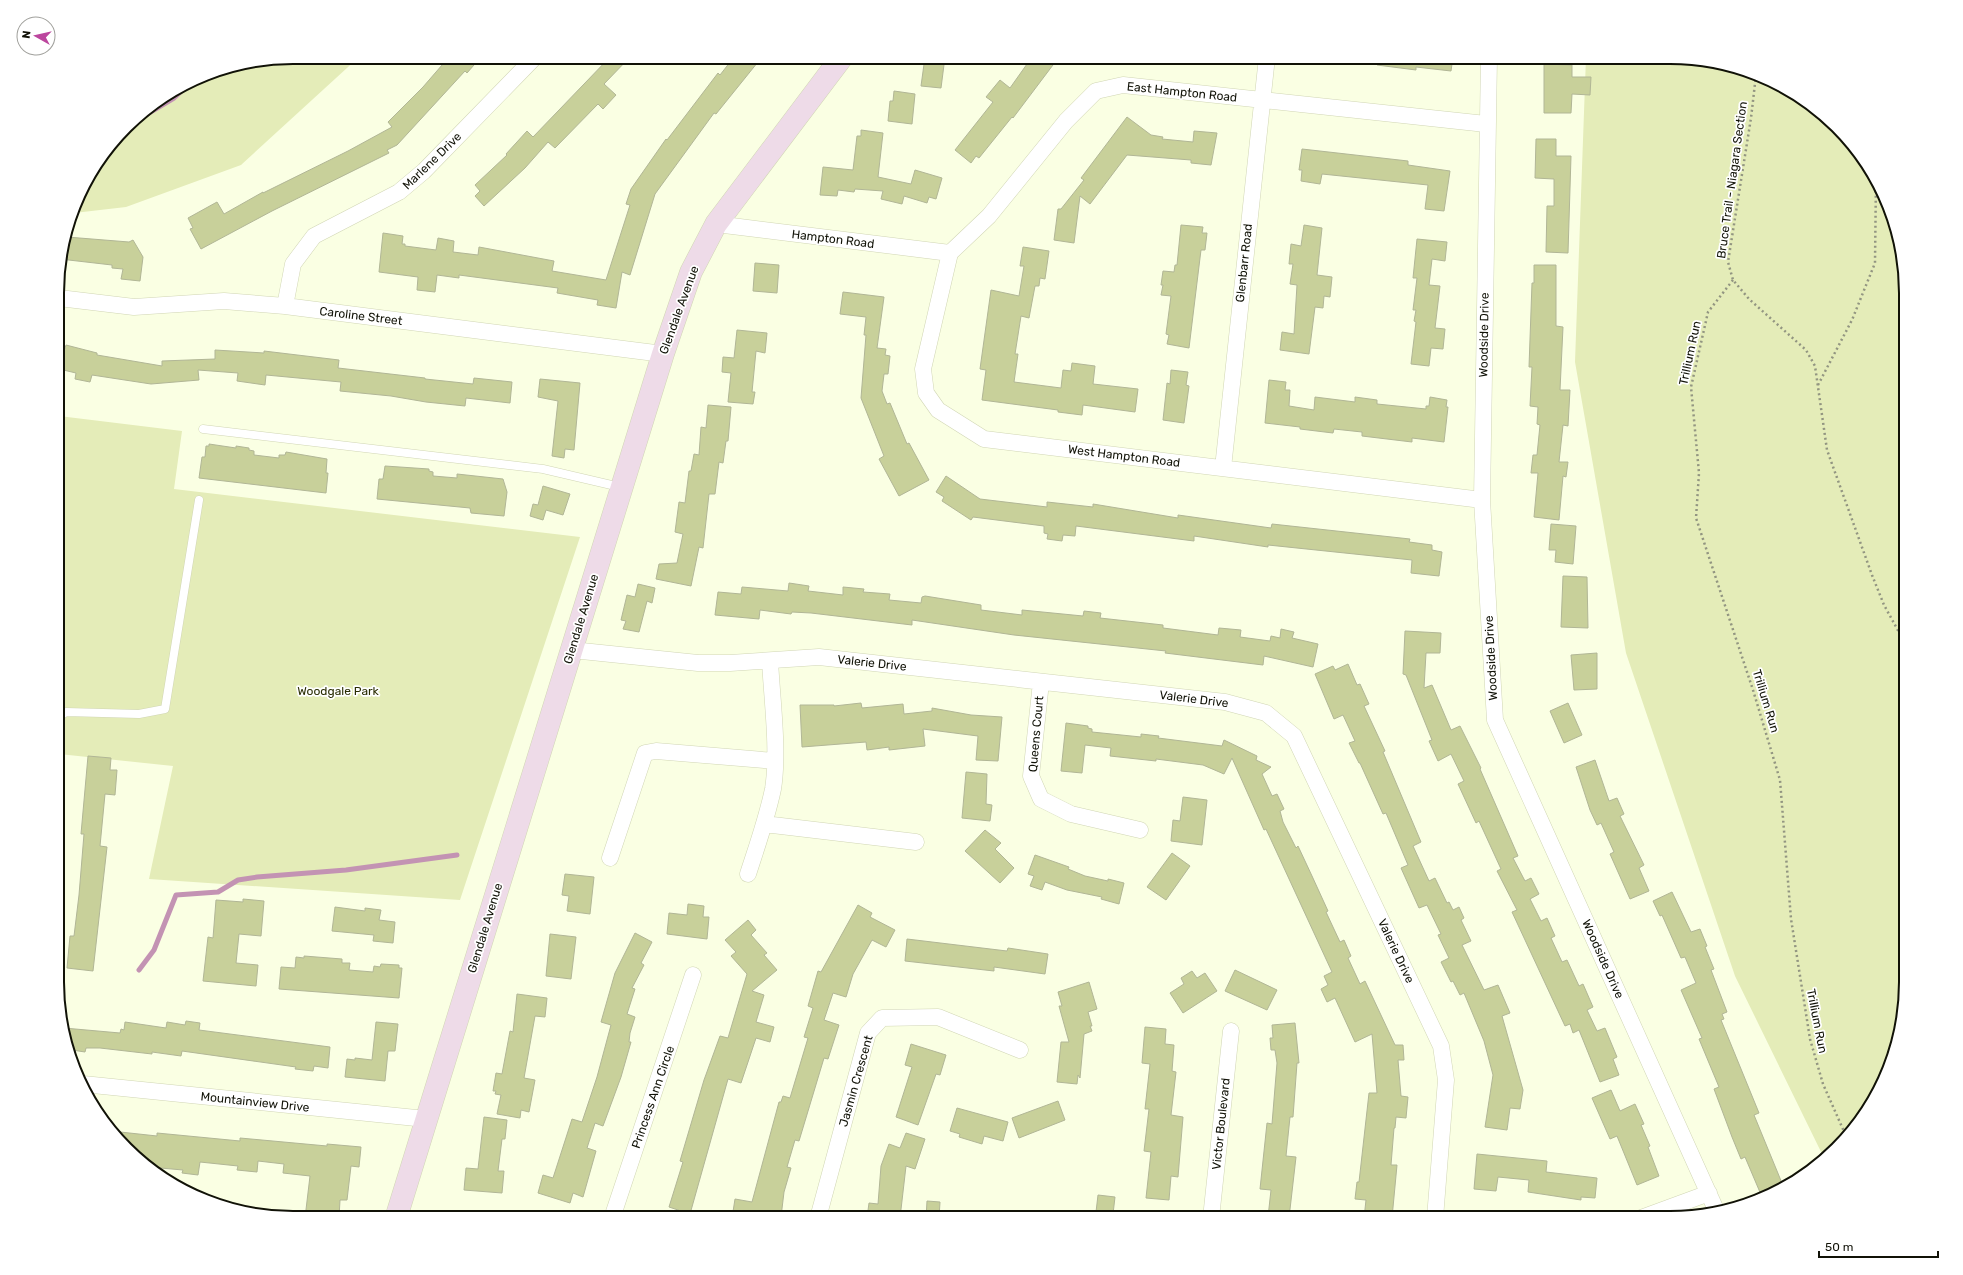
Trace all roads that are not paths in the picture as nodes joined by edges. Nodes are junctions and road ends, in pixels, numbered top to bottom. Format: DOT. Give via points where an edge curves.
graph roads {
  1 [pos="528,64"];
  2 [pos="837,64"];
  3 [pos="1266,64"];
  4 [pos="1489,64"];
  5 [pos="1262,100"];
  6 [pos="1486,124"];
  7 [pos="716,224"];
  8 [pos="950,253"];
  9 [pos="64,299"];
  10 [pos="285,306"];
  11 [pos="663,354"];
  12 [pos="203,429"];
  13 [pos="1223,468"];
  14 [pos="622,488"];
  15 [pos="199,500"];
  16 [pos="1482,500"];
  17 [pos="572,650"];
  18 [pos="770,661"];
  19 [pos="1041,682"];
  20 [pos="64,713"];
  21 [pos="775,761"];
  22 [pos="764,824"];
  23 [pos="1140,830"];
  24 [pos="916,842"];
  25 [pos="610,858"];
  26 [pos="748,874"];
  27 [pos="693,975"];
  28 [pos="1231,1031"];
  29 [pos="1020,1050"];
  30 [pos="89,1085"];
  31 [pos="426,1119"];
  32 [pos="1709,1193"];
  33 [pos="1715,1207"];
  34 [pos="398,1211"];
  35 [pos="614,1211"];
  36 [pos="820,1211"];
  37 [pos="1212,1211"];
  38 [pos="1436,1211"];
  39 [pos="1659,1211"];
  1 -- 10 [label="street, Marlene Drive" via="424,171 399,192 314,236 293,264"];
  2 -- 7 [label="main road, Glendale Avenue"];
  3 -- 5 [label="street, Glenbarr Road"];
  4 -- 6 [label="street, Woodside Drive"];
  5 -- 6 [label="street, East Hampton Road"];
  5 -- 8 [label="street, East Hampton Road" via="1124,85 1096,92 1066,121 989,216"];
  5 -- 13 [label="street, Glenbarr Road"];
  6 -- 16 [label="street, Woodside Drive"];
  7 -- 8 [label="street, Hampton Road"];
  7 -- 11 [label="main road, Glendale Avenue" via="691,272"];
  8 -- 13 [label="street, West Hampton Road" via="923,369 926,393 938,410 984,439"];
  9 -- 10 [label="street, Caroline Street" via="134,307 224,301"];
  10 -- 11 [label="street, Caroline Street"];
  11 -- 14 [label="main road, Glendale Avenue"];
  12 -- 14 [label="lane" via="544,469"];
  13 -- 16 [label="street, West Hampton Road"];
  14 -- 17 [label="main road, Glendale Avenue"];
  15 -- 20 [label="lane" via="165,709 139,714"];
  16 -- 32 [label="street, Woodside Drive" via="1494,720"];
  17 -- 18 [label="street, Valerie Drive" via="698,663"];
  17 -- 31 [label="main road, Glendale Avenue"];
  18 -- 19 [label="street, Valerie Drive" via="819,657"];
  18 -- 21 [label="street"];
  19 -- 23 [label="street, Queens Court" via="1031,776 1041,799 1071,814"];
  19 -- 38 [label="street, Valerie Drive" via="1225,702 1266,713 1294,736 1441,1046 1446,1080"];
  21 -- 22 [label="street" via="773,788"];
  21 -- 25 [label="street" via="656,751 645,753"];
  22 -- 24 [label="street"];
  22 -- 26 [label="street"];
  27 -- 35 [label="street, Princess Ann Circle"];
  28 -- 37 [label="street, Victor Boulevard"];
  29 -- 36 [label="street, Jasmin Crescent" via="938,1017 882,1018 868,1033"];
  30 -- 31 [label="street, Mountainview Drive"];
  31 -- 34 [label="main road, Glendale Avenue"];
  32 -- 33 [label="street, Woodside Drive"];
  32 -- 39 [label="street"];
}
